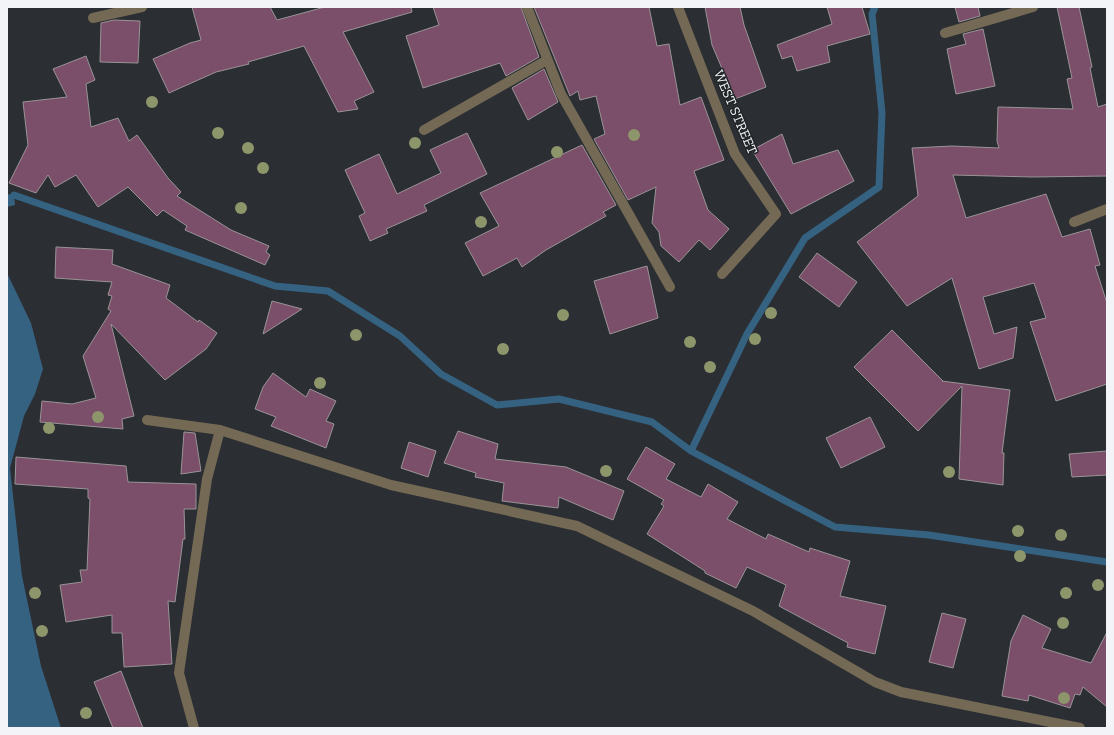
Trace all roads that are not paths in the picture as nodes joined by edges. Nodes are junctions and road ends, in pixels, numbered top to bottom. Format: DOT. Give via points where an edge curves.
graph roads {
  1 [pos="142,7"];
  2 [pos="527,7"];
  3 [pos="678,7"];
  4 [pos="1033,7"];
  5 [pos="93,18"];
  6 [pos="945,33"];
  7 [pos="547,60"];
  8 [pos="424,130"];
  9 [pos="1107,209"];
  10 [pos="1074,222"];
  11 [pos="722,274"];
  12 [pos="670,287"];
  13 [pos="147,420"];
  14 [pos="220,430"];
  15 [pos="194,728"];
  16 [pos="1080,728"];
  1 -- 5 [label="street"];
  2 -- 7 [label="street"];
  3 -- 11 [label="street, WEST STREET" via="735,154 776,214"];
  4 -- 6 [label="street"];
  7 -- 8 [label="street"];
  7 -- 12 [label="street" via="561,94"];
  9 -- 10 [label="street"];
  13 -- 14 [label="street"];
  14 -- 15 [label="street" via="206,479 179,674"];
  14 -- 16 [label="street" via="390,485 577,526 752,610 875,682 901,692"];
}
